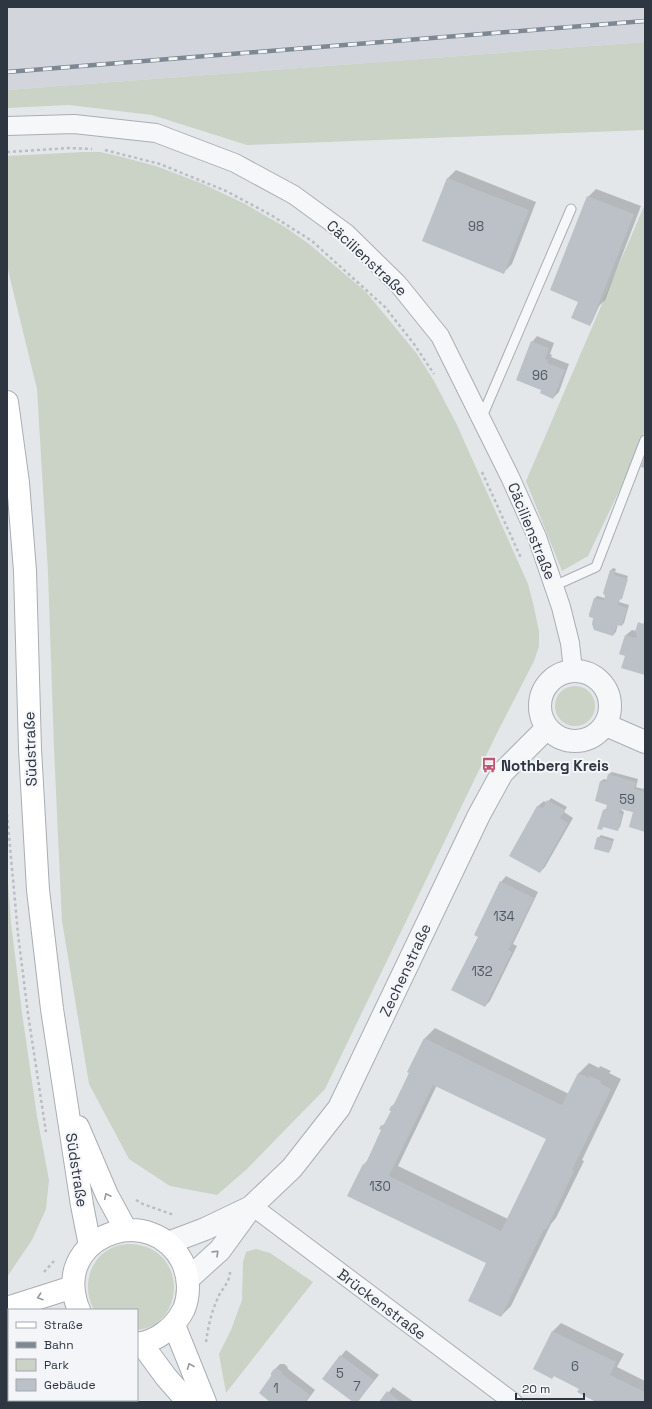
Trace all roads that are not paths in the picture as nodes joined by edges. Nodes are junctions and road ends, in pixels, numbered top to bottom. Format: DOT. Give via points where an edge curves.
graph roads {
  1 [pos="7,126"];
  2 [pos="571,209"];
  3 [pos="7,402"];
  4 [pos="482,419"];
  5 [pos="645,440"];
  6 [pos="554,586"];
  7 [pos="573,670"];
  8 [pos="606,725"];
  9 [pos="547,728"];
  10 [pos="645,742"];
  11 [pos="64,1094"];
  12 [pos="252,1206"];
  13 [pos="126,1230"];
  14 [pos="168,1243"];
  15 [pos="90,1246"];
  16 [pos="188,1279"];
  17 [pos="73,1287"];
  18 [pos="7,1308"];
  19 [pos="78,1309"];
  20 [pos="174,1325"];
  21 [pos="139,1343"];
  22 [pos="188,1402"];
  23 [pos="205,1402"];
  24 [pos="513,1402"];
  1 -- 4 [label="street, Cäcilienstraße" via="74,124 156,133 235,163 294,195 346,233 398,284 440,336"];
  2 -- 4 [label="lane"];
  3 -- 11 [label="main road, Südstraße" via="18,483 25,571 30,749 38,890"];
  4 -- 6 [label="street, Cäcilienstraße" via="534,530"];
  5 -- 6 [label="lane" via="596,567"];
  6 -- 7 [label="street, Cäcilienstraße" via="570,643"];
  7 -- 8 [label="street" via="584,671 594,676 608,692 611,703"];
  7 -- 9 [label="street" via="555,677 543,692 540,710"];
  8 -- 9 [label="street" via="589,739 577,742 556,736"];
  8 -- 10 [label="street"];
  9 -- 12 [label="street, Zechenstraße" via="502,773 478,815 339,1108 292,1168"];
  13 -- 11 [label="main road, Südstraße, one-way" via="107,1195"];
  11 -- 15 [label="main road, Südstraße"];
  12 -- 14 [label="street, Zechenstraße" via="205,1230"];
  16 -- 12 [label="street, Zechenstraße, one-way" via="220,1250"];
  12 -- 24 [label="street, Brückenstraße"];
  13 -- 14 [label="main road" via="148,1232"];
  13 -- 15 [label="main road" via="107,1235"];
  14 -- 16 [label="main road" via="177,1253"];
  15 -- 17 [label="main road" via="78,1264"];
  16 -- 20 [label="main road" via="186,1303"];
  17 -- 18 [label="main road, one-way"];
  17 -- 19 [label="main road"];
  20 -- 21 [label="main road" via="159,1336"];
  23 -- 20 [label="main road, one-way"];
  21 -- 22 [label="main road"];
}
